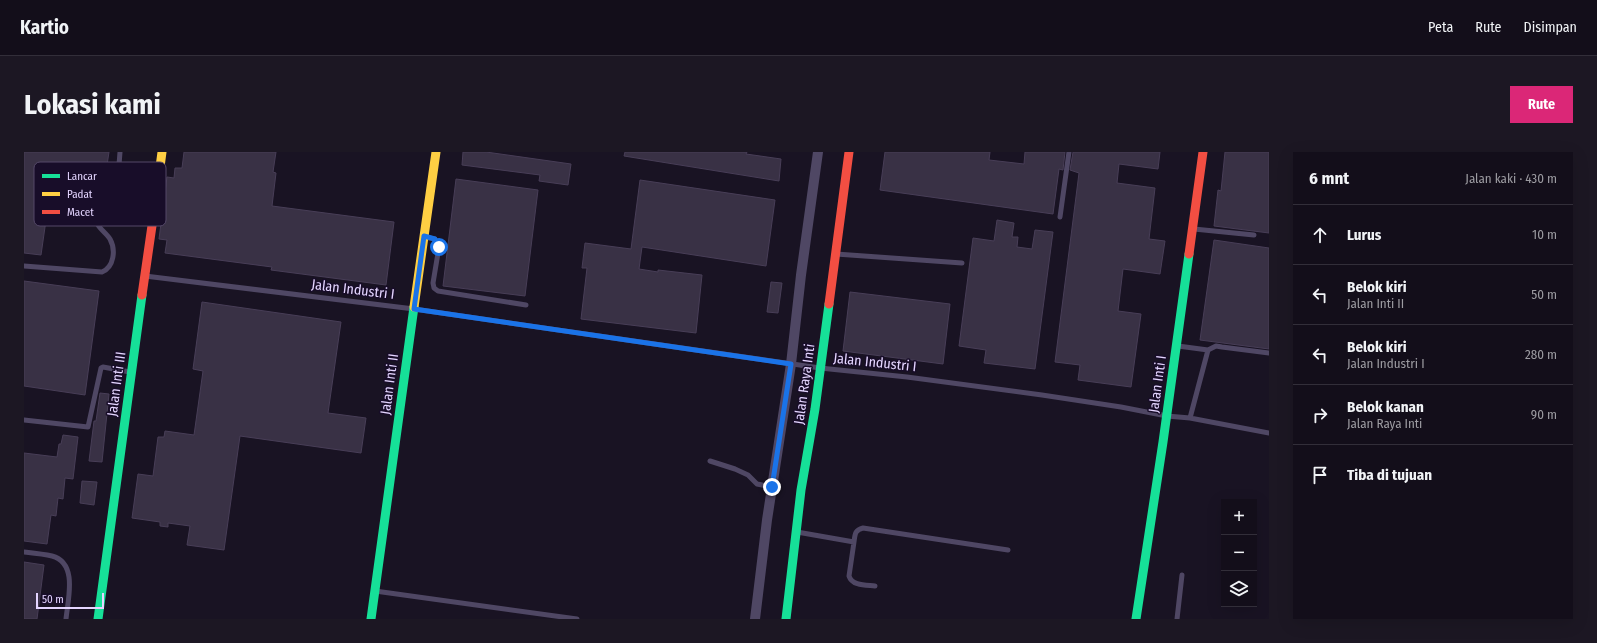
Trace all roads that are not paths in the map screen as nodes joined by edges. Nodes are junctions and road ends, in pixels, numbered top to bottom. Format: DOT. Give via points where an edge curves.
graph roads {
  1 [pos="120,152"];
  2 [pos="162,152"];
  3 [pos="436,152"];
  4 [pos="818,152"];
  5 [pos="849,152"];
  6 [pos="1069,152"];
  7 [pos="1203,152"];
  8 [pos="119,162"];
  9 [pos="161,162"];
  10 [pos="1060,216"];
  11 [pos="99,226"];
  12 [pos="152,226"];
  13 [pos="1193,229"];
  14 [pos="1254,235"];
  15 [pos="424,236"];
  16 [pos="835,254"];
  17 [pos="962,263"];
  18 [pos="24,266"];
  19 [pos="145,276"];
  20 [pos="526,305"];
  21 [pos="414,309"];
  22 [pos="1177,346"];
  23 [pos="1208,350"];
  24 [pos="1269,353"];
  25 [pos="791,364"];
  26 [pos="820,368"];
  27 [pos="132,372"];
  28 [pos="1167,416"];
  29 [pos="1190,418"];
  30 [pos="24,420"];
  31 [pos="1269,433"];
  32 [pos="710,462"];
  33 [pos="772,487"];
  34 [pos="796,532"];
  35 [pos="854,542"];
  36 [pos="1008,550"];
  37 [pos="24,552"];
  38 [pos="1182,575"];
  39 [pos="875,586"];
  40 [pos="374,591"];
  41 [pos="66,619"];
  42 [pos="98,619"];
  43 [pos="371,619"];
  44 [pos="577,619"];
  45 [pos="755,619"];
  46 [pos="786,619"];
  47 [pos="1136,619"];
  48 [pos="1177,619"];
  1 -- 8 [label="lane"];
  2 -- 9 [label="street, Jalan Inti III"];
  3 -- 15 [label="street, Jalan Inti II"];
  4 -- 25 [label="street, Jalan Raya Inti"];
  5 -- 16 [label="street, Jalan Raya Inti"];
  6 -- 10 [label="lane"];
  7 -- 13 [label="street, Jalan Inti I"];
  11 -- 18 [label="lane" via="112,245 112,260 107,270 102,272"];
  12 -- 19 [label="street, Jalan Inti III"];
  13 -- 14 [label="lane"];
  13 -- 22 [label="street, Jalan Inti I"];
  15 -- 20 [label="lane" via="435,239 439,247 433,283 438,291"];
  15 -- 21 [label="street, Jalan Inti II"];
  16 -- 17 [label="lane"];
  16 -- 26 [label="street, Jalan Raya Inti"];
  19 -- 21 [label="lane, Jalan Industri I"];
  19 -- 27 [label="street, Jalan Inti III"];
  21 -- 25 [label="lane, Jalan Industri I"];
  21 -- 40 [label="street, Jalan Inti II"];
  22 -- 23 [label="lane"];
  22 -- 28 [label="street, Jalan Inti I"];
  23 -- 24 [label="lane" via="1222,346"];
  23 -- 29 [label="lane"];
  25 -- 26 [label="lane, Jalan Industri I"];
  25 -- 33 [label="street, Jalan Raya Inti"];
  26 -- 28 [label="lane, Jalan Industri I" via="906,377 1121,407"];
  26 -- 34 [label="street, Jalan Raya Inti"];
  27 -- 30 [label="lane" via="101,368 88,427"];
  27 -- 42 [label="street, Jalan Inti III"];
  28 -- 29 [label="lane, Jalan Industri I"];
  28 -- 47 [label="street, Jalan Inti I"];
  29 -- 31 [label="lane, Jalan Industri I"];
  32 -- 33 [label="lane" via="735,469 748,475 757,484"];
  33 -- 45 [label="street, Jalan Raya Inti"];
  34 -- 35 [label="lane"];
  34 -- 46 [label="street, Jalan Raya Inti"];
  35 -- 36 [label="lane" via="858,529 863,528"];
  35 -- 39 [label="lane" via="850,580"];
  37 -- 41 [label="lane" via="53,556 64,563 70,575"];
  38 -- 48 [label="lane"];
  40 -- 43 [label="street, Jalan Inti II"];
  40 -- 44 [label="lane"];
}
